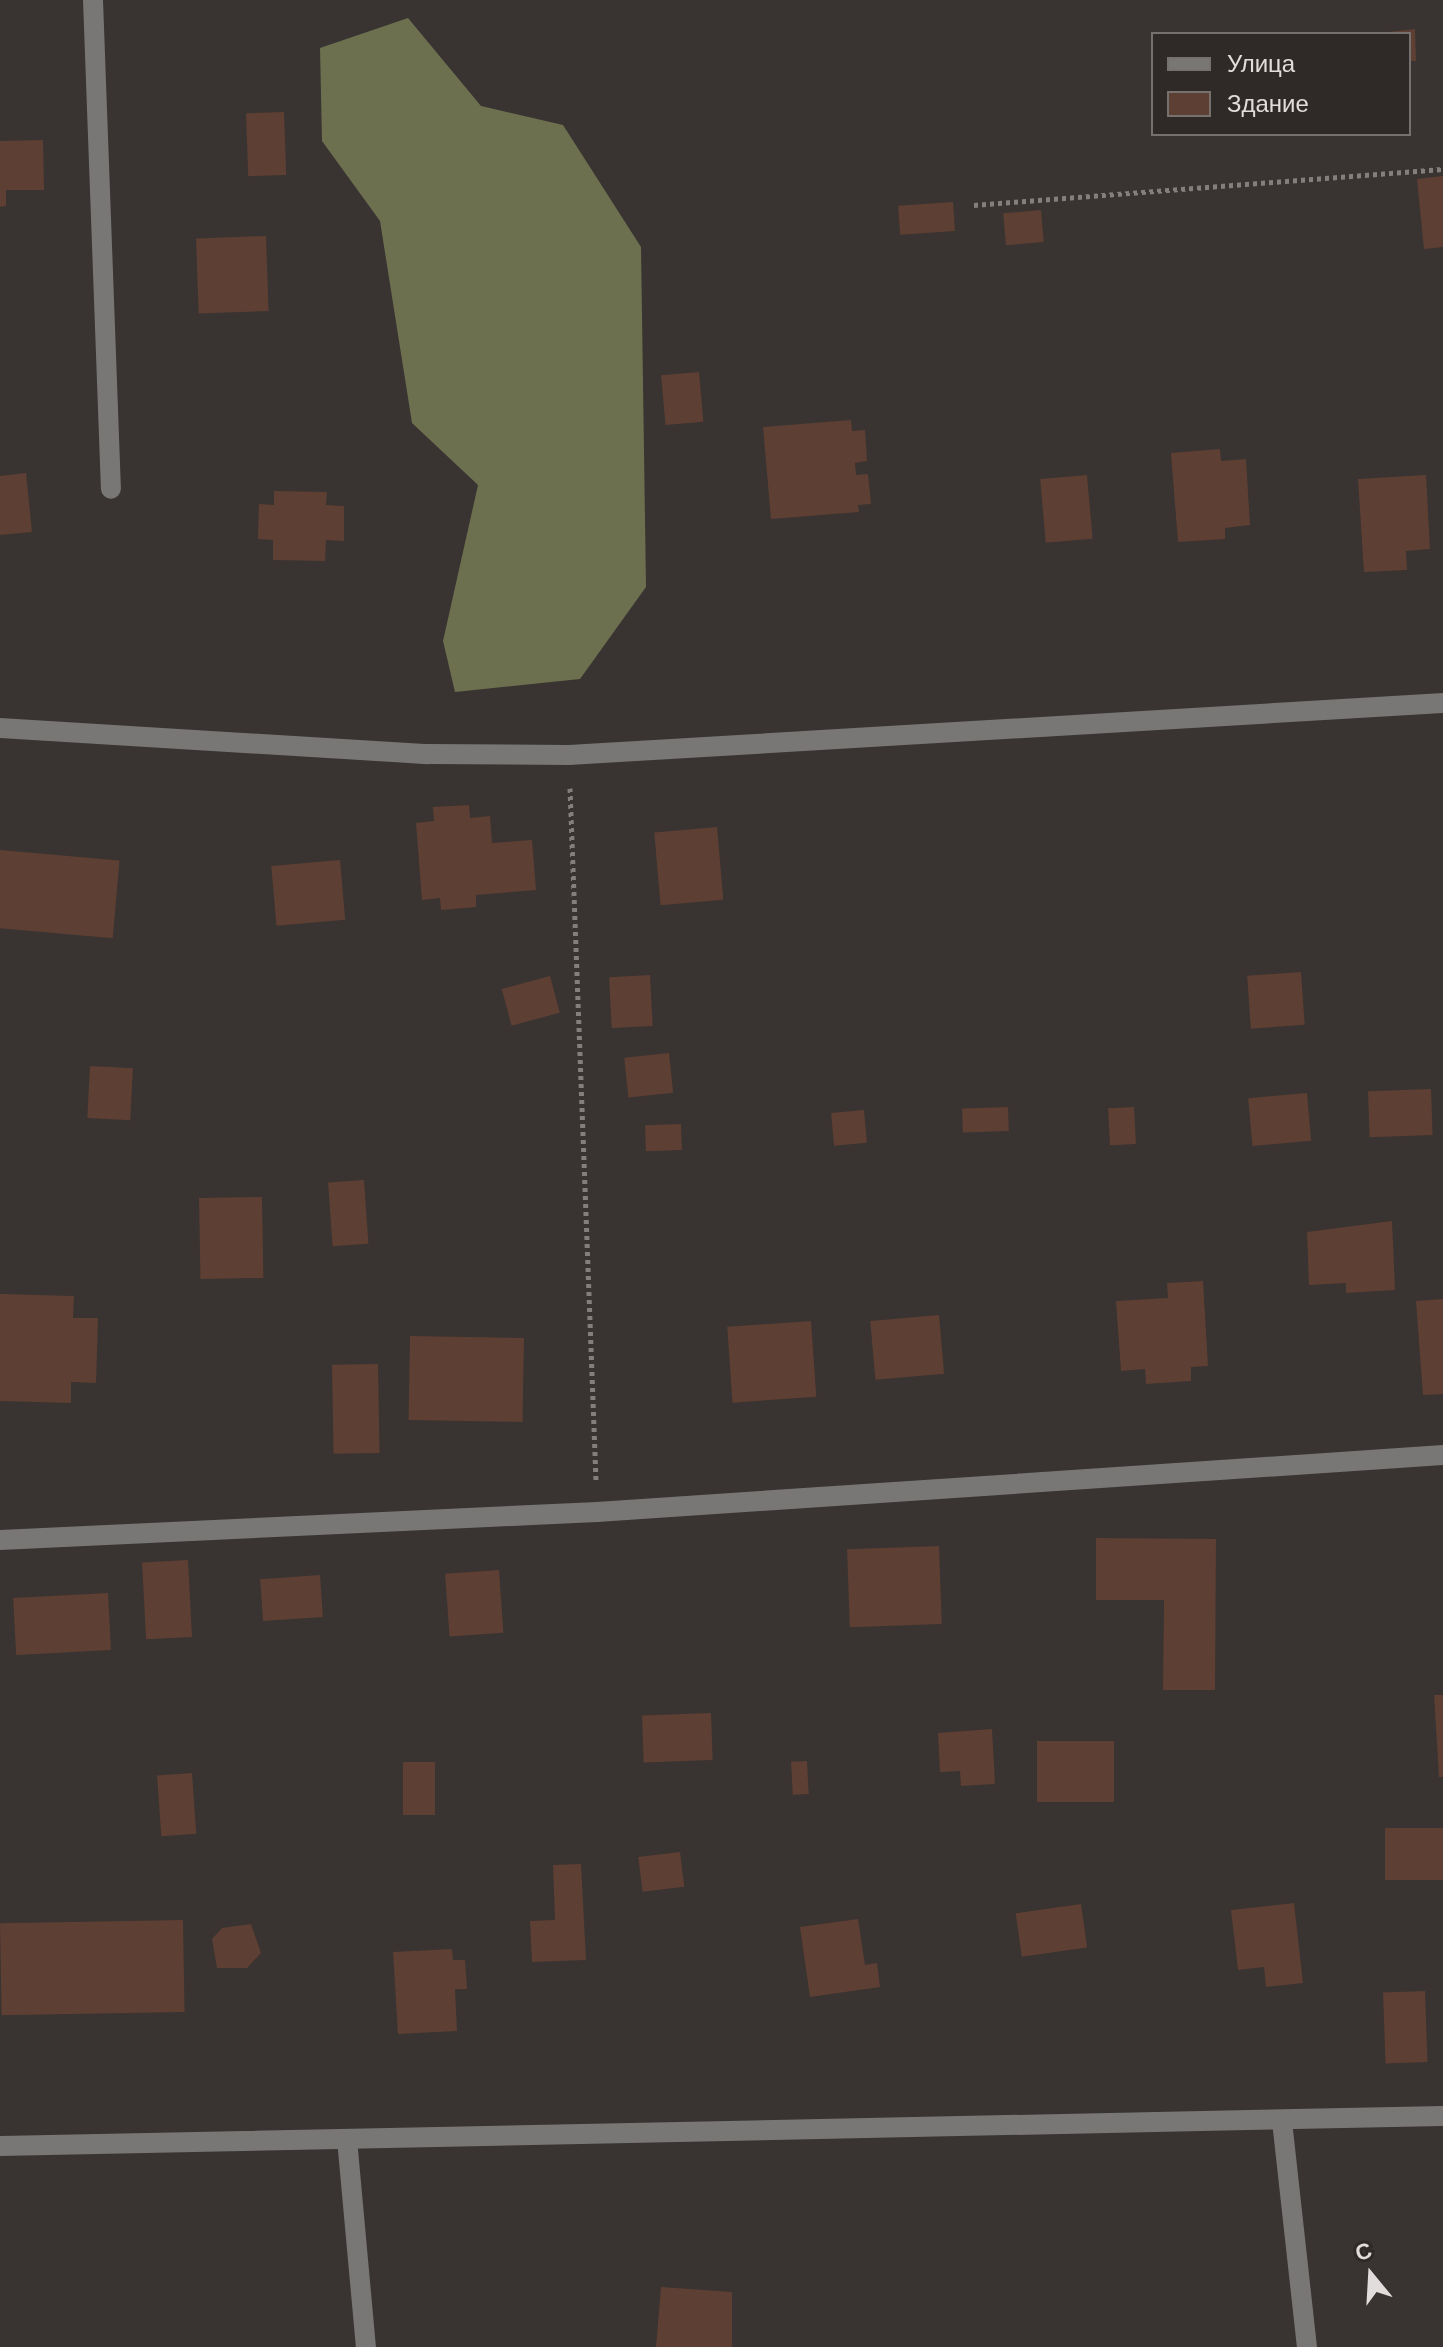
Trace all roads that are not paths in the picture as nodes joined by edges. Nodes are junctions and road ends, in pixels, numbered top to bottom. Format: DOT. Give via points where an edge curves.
graph roads {
  1 [pos="93,0"];
  2 [pos="111,489"];
  3 [pos="1443,703"];
  4 [pos="0,728"];
  5 [pos="1443,1455"];
  6 [pos="0,1540"];
  7 [pos="1443,2116"];
  8 [pos="1282,2121"];
  9 [pos="347,2139"];
  10 [pos="0,2146"];
  11 [pos="366,2347"];
  12 [pos="1307,2347"];
  1 -- 2 [label="street"];
  3 -- 4 [label="street" via="569,755 428,754"];
  5 -- 6 [label="street" via="597,1512"];
  7 -- 8 [label="street"];
  8 -- 9 [label="street"];
  8 -- 12 [label="street"];
  9 -- 10 [label="street"];
  9 -- 11 [label="street"];
}
